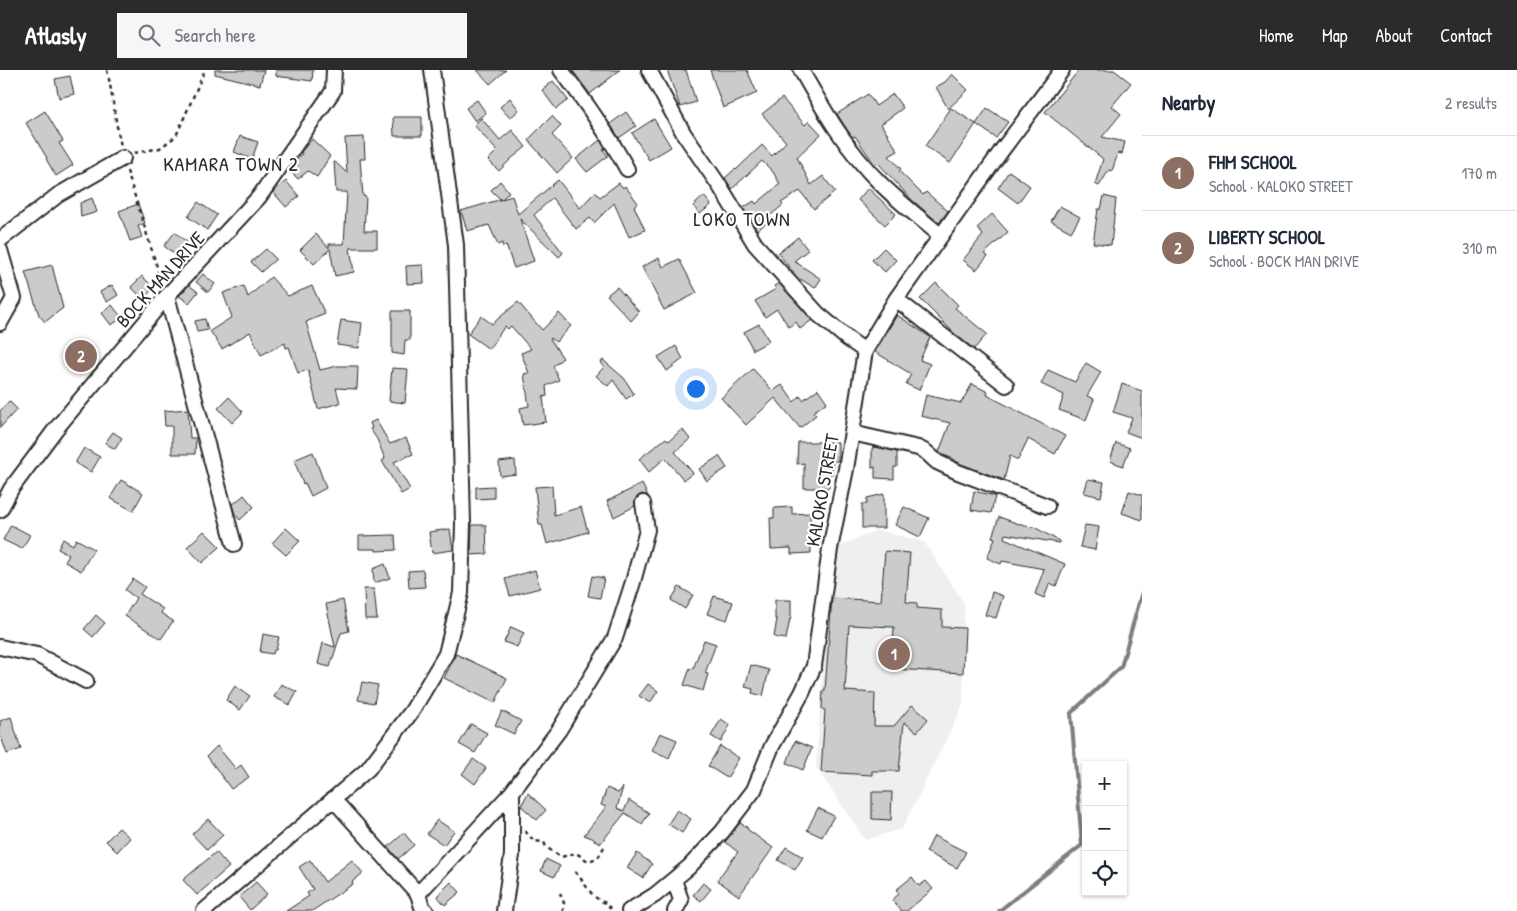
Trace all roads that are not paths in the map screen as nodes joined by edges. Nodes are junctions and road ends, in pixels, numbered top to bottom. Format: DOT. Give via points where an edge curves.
graph roads {
  1 [pos="334,70"];
  2 [pos="432,70"];
  3 [pos="561,70"];
  4 [pos="650,70"];
  5 [pos="801,70"];
  6 [pos="1062,70"];
  7 [pos="123,157"];
  8 [pos="627,169"];
  9 [pos="941,236"];
  10 [pos="0,240"];
  11 [pos="0,250"];
  12 [pos="166,296"];
  13 [pos="896,299"];
  14 [pos="0,323"];
  15 [pos="865,350"];
  16 [pos="1006,385"];
  17 [pos="852,433"];
  18 [pos="5,487"];
  19 [pos="643,503"];
  20 [pos="1047,506"];
  21 [pos="0,510"];
  22 [pos="234,544"];
  23 [pos="0,647"];
  24 [pos="86,681"];
  25 [pos="512,792"];
  26 [pos="333,800"];
  27 [pos="674,880"];
  28 [pos="418,894"];
  29 [pos="204,911"];
  30 [pos="426,911"];
  31 [pos="504,911"];
  32 [pos="629,911"];
  33 [pos="675,911"];
  1 -- 12 [label="street, BOCK MAN DRIVE" via="333,91 259,197"];
  2 -- 26 [label="street" via="456,245 461,593 446,654 412,712 368,769"];
  3 -- 8 [label="street"];
  4 -- 15 [label="street" via="684,134 755,244 818,314"];
  5 -- 9 [label="street" via="832,122 879,182"];
  6 -- 9 [label="street, KALOKO STREET"];
  7 -- 10 [label="street" via="58,195"];
  9 -- 13 [label="street, KALOKO STREET"];
  11 -- 14 [label="street" via="14,298"];
  12 -- 18 [label="street, BOCK MAN DRIVE"];
  12 -- 22 [label="street"];
  13 -- 15 [label="street, KALOKO STREET"];
  13 -- 16 [label="street"];
  15 -- 17 [label="street, KALOKO STREET"];
  17 -- 20 [label="street" via="918,448 958,472"];
  17 -- 27 [label="street, KALOKO STREET" via="830,549 814,666 772,746 754,790 722,832"];
  18 -- 21 [label="street, BOCK MAN DRIVE"];
  19 -- 25 [label="street" via="647,530 614,638 559,730"];
  23 -- 24 [label="street" via="37,655"];
  25 -- 28 [label="street"];
  25 -- 31 [label="street" via="512,855"];
  26 -- 28 [label="street"];
  26 -- 29 [label="street"];
  27 -- 32 [label="street, KALOKO STREET"];
  27 -- 33 [label="street" via="681,900"];
  28 -- 30 [label="street"];
}
